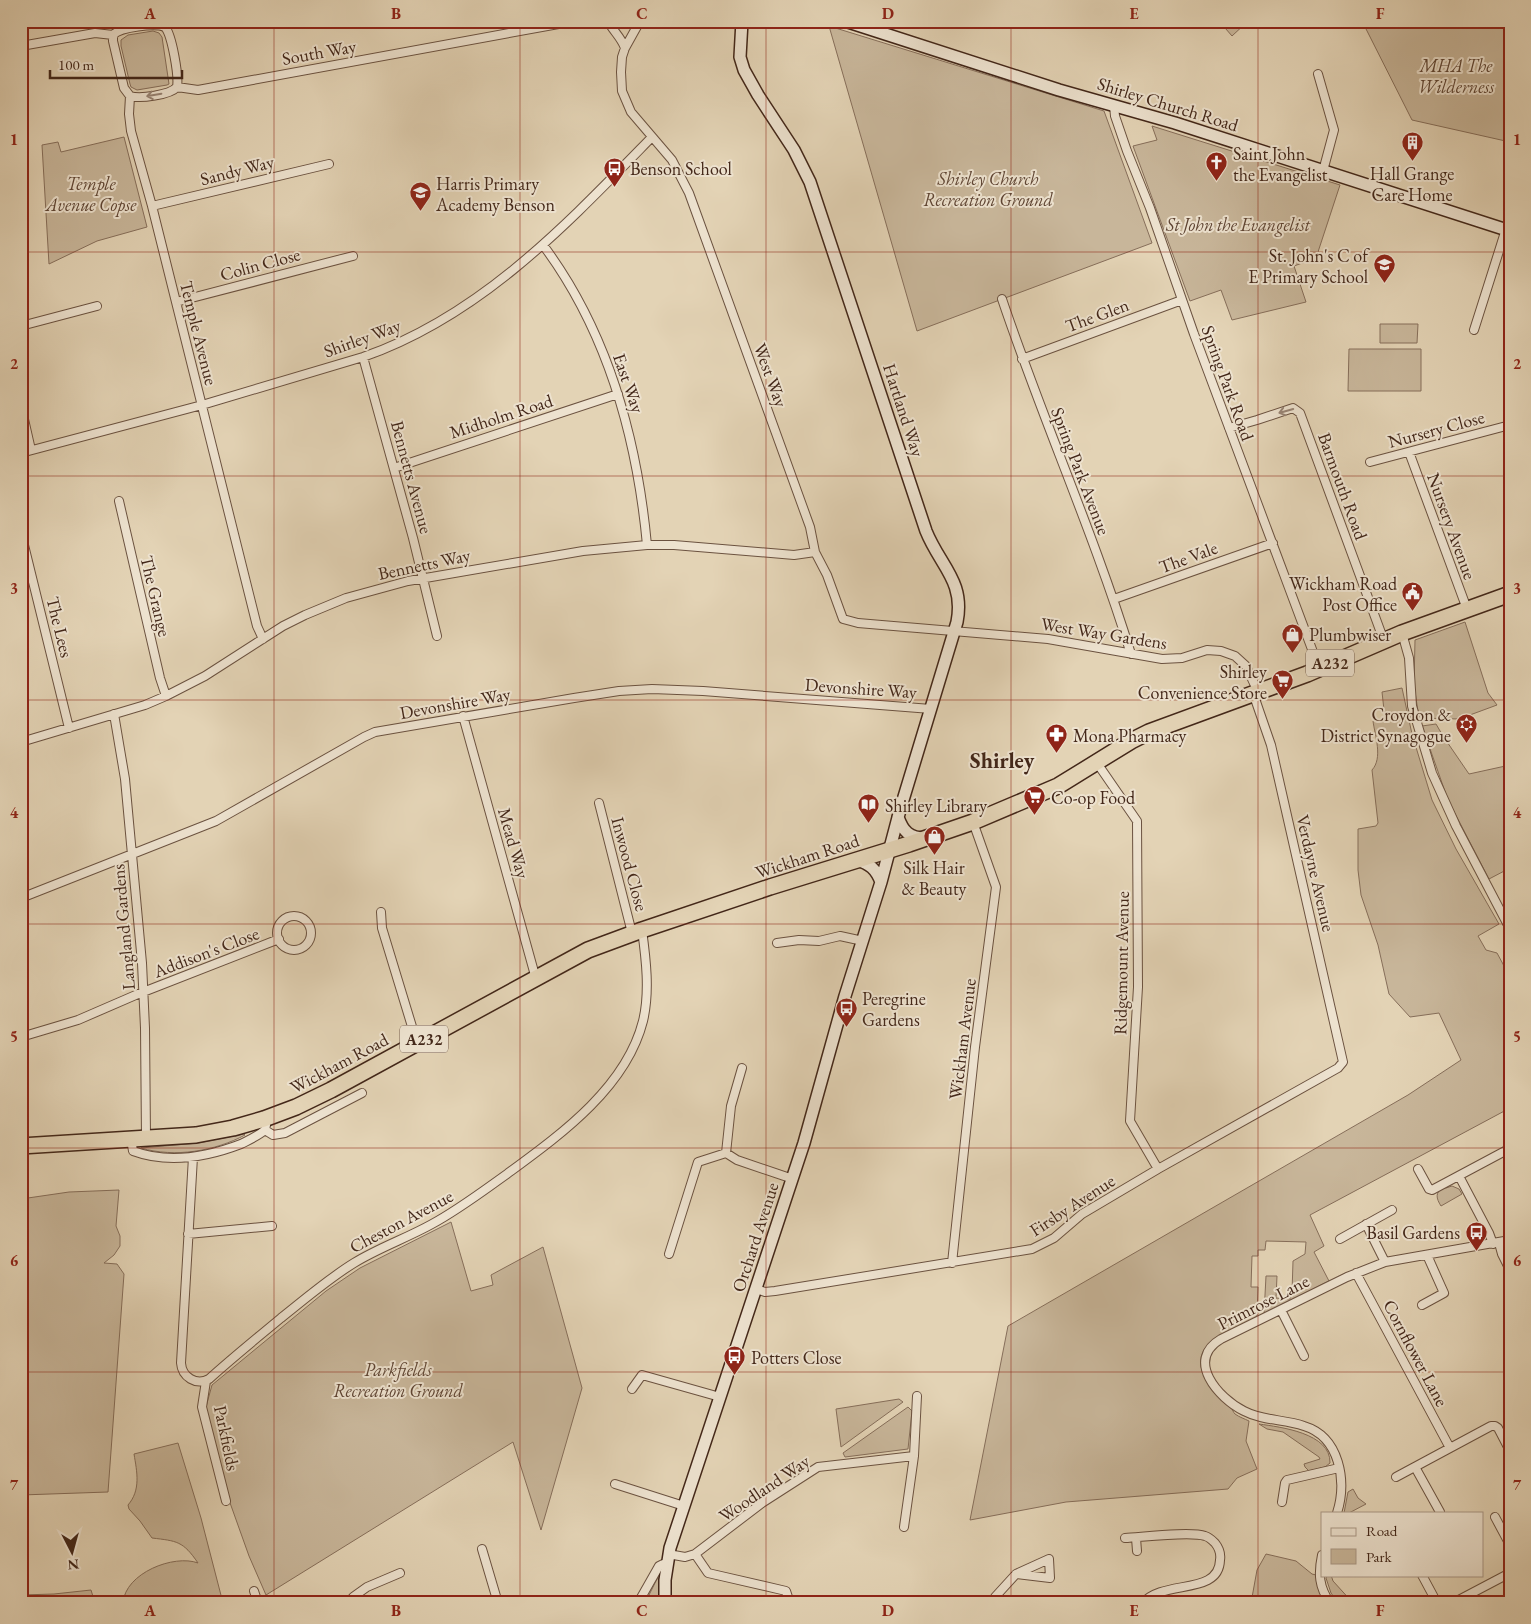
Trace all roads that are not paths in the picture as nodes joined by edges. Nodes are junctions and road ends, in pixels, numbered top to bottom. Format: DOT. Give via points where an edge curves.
graph roads {
  1 [pos="574,21"];
  2 [pos="608,21"];
  3 [pos="640,21"];
  4 [pos="742,21"];
  5 [pos="845,21"];
  6 [pos="166,24"];
  7 [pos="113,35"];
  8 [pos="21,46"];
  9 [pos="625,48"];
  10 [pos="1318,74"];
  11 [pos="177,87"];
  12 [pos="130,96"];
  13 [pos="1114,106"];
  14 [pos="652,137"];
  15 [pos="329,164"];
  16 [pos="1322,170"];
  17 [pos="152,206"];
  18 [pos="1508,230"];
  19 [pos="543,245"];
  20 [pos="352,256"];
  21 [pos="1002,299"];
  22 [pos="1182,300"];
  23 [pos="176,302"];
  24 [pos="97,306"];
  25 [pos="21,326"];
  26 [pos="1474,330"];
  27 [pos="364,357"];
  28 [pos="1022,359"];
  29 [pos="618,394"];
  30 [pos="202,405"];
  31 [pos="21,406"];
  32 [pos="1510,425"];
  33 [pos="1228,428"];
  34 [pos="31,450"];
  35 [pos="1409,452"];
  36 [pos="21,453"];
  37 [pos="1370,462"];
  38 [pos="394,468"];
  39 [pos="119,501"];
  40 [pos="21,533"];
  41 [pos="1273,543"];
  42 [pos="647,545"];
  43 [pos="815,552"];
  44 [pos="423,577"];
  45 [pos="1510,594"];
  46 [pos="1114,599"];
  47 [pos="1467,609"];
  48 [pos="954,632"];
  49 [pos="1402,634"];
  50 [pos="437,636"];
  51 [pos="263,639"];
  52 [pos="1384,640"];
  53 [pos="1132,654"];
  54 [pos="1319,668"];
  55 [pos="1255,692"];
  56 [pos="166,696"];
  57 [pos="931,709"];
  58 [pos="114,714"];
  59 [pos="463,716"];
  60 [pos="69,728"];
  61 [pos="21,742"];
  62 [pos="1097,763"];
  63 [pos="599,803"];
  64 [pos="898,817"];
  65 [pos="973,822"];
  66 [pos="927,838"];
  67 [pos="889,850"];
  68 [pos="132,855"];
  69 [pos="857,860"];
  70 [pos="882,882"];
  71 [pos="21,898"];
  72 [pos="381,912"];
  73 [pos="1510,929"];
  74 [pos="637,932"];
  75 [pos="279,939"];
  76 [pos="863,941"];
  77 [pos="777,942"];
  78 [pos="536,978"];
  79 [pos="144,992"];
  80 [pos="21,1037"];
  81 [pos="417,1043"];
  82 [pos="1343,1062"];
  83 [pos="742,1068"];
  84 [pos="362,1093"];
  85 [pos="264,1125"];
  86 [pos="146,1138"];
  87 [pos="131,1139"];
  88 [pos="21,1146"];
  89 [pos="1507,1150"];
  90 [pos="726,1153"];
  91 [pos="193,1157"];
  92 [pos="1158,1169"];
  93 [pos="1418,1169"];
  94 [pos="1459,1176"];
  95 [pos="793,1179"];
  96 [pos="1392,1210"];
  97 [pos="1366,1224"];
  98 [pos="272,1226"];
  99 [pos="188,1234"];
  100 [pos="1340,1239"];
  101 [pos="1510,1240"];
  102 [pos="1496,1243"];
  103 [pos="669,1254"];
  104 [pos="1427,1255"];
  105 [pos="1385,1262"];
  106 [pos="952,1263"];
  107 [pos="1510,1270"];
  108 [pos="1356,1273"];
  109 [pos="756,1289"];
  110 [pos="1422,1305"];
  111 [pos="1281,1310"];
  112 [pos="1304,1356"];
  113 [pos="206,1381"];
  114 [pos="632,1389"];
  115 [pos="917,1396"];
  116 [pos="720,1397"];
  117 [pos="1450,1448"];
  118 [pos="1510,1451"];
  119 [pos="914,1456"];
  120 [pos="1414,1467"];
  121 [pos="1339,1468"];
  122 [pos="1396,1477"];
  123 [pos="615,1484"];
  124 [pos="226,1501"];
  125 [pos="1282,1502"];
  126 [pos="684,1506"];
  127 [pos="1337,1512"];
  128 [pos="1440,1512"];
  129 [pos="1495,1517"];
  130 [pos="904,1527"];
  131 [pos="1125,1538"];
  132 [pos="1136,1538"];
  133 [pos="1510,1545"];
  134 [pos="482,1549"];
  135 [pos="1137,1551"];
  136 [pos="695,1554"];
  137 [pos="667,1560"];
  138 [pos="1321,1561"];
  139 [pos="400,1573"];
  140 [pos="1016,1574"];
  141 [pos="1509,1574"];
  142 [pos="1423,1576"];
  143 [pos="254,1591"];
  144 [pos="258,1603"];
  145 [pos="354,1603"];
  146 [pos="498,1603"];
  147 [pos="638,1603"];
  148 [pos="665,1603"];
  149 [pos="790,1603"];
  150 [pos="994,1603"];
  151 [pos="1143,1603"];
  152 [pos="1330,1603"];
  153 [pos="1437,1603"];
  154 [pos="1453,1603"];
  1 -- 11 [label="street, South Way" via="198,90"];
  2 -- 9 [label="street"];
  3 -- 9 [label="street, West Way"];
  4 -- 48 [label="street, Hartland Way" via="742,66 807,175 926,531 955,584 959,606"];
  5 -- 13 [label="street, Shirley Church Road"];
  6 -- 7 [label="street" via="118,31"];
  6 -- 11 [label="street"];
  7 -- 8 [label="street" via="95,33"];
  7 -- 12 [label="street, Temple Avenue" via="124,88"];
  9 -- 14 [label="street, West Way" via="621,72 624,98"];
  10 -- 16 [label="street" via="1334,130"];
  11 -- 12 [label="street, South Way, one-way" via="170,92"];
  12 -- 17 [label="street, Temple Avenue" via="129,122"];
  13 -- 16 [label="street, Shirley Church Road"];
  13 -- 22 [label="street, Spring Park Road"];
  14 -- 19 [label="street, Shirley Way"];
  14 -- 43 [label="street, West Way" via="672,160 689,193 810,527"];
  15 -- 17 [label="street, Sandy Way"];
  16 -- 18 [label="street, Shirley Church Road"];
  17 -- 23 [label="street, Temple Avenue"];
  18 -- 26 [label="street"];
  19 -- 27 [label="street, Shirley Way" via="468,304 419,333"];
  19 -- 29 [label="street, East Way" via="584,311"];
  20 -- 23 [label="street, Colin Close"];
  21 -- 28 [label="street, Spring Park Avenue"];
  22 -- 28 [label="street, The Glen"];
  22 -- 33 [label="street, Spring Park Road"];
  23 -- 30 [label="street, Temple Avenue"];
  24 -- 25 [label="street"];
  27 -- 30 [label="street, Shirley Way"];
  27 -- 38 [label="street, Bennetts Avenue"];
  28 -- 46 [label="street, Spring Park Avenue"];
  29 -- 38 [label="street, Midholm Road"];
  29 -- 42 [label="street, East Way" via="634,451"];
  30 -- 34 [label="street, Shirley Way"];
  30 -- 51 [label="street, Temple Avenue" via="257,626"];
  31 -- 34 [label="street"];
  32 -- 35 [label="street, Nursery Close"];
  33 -- 41 [label="street, Spring Park Road"];
  52 -- 33 [label="street, Barmouth Road, one-way" via="1300,412 1293,408"];
  34 -- 36 [label="street, Shirley Way"];
  35 -- 37 [label="street, Nursery Close"];
  35 -- 47 [label="street, Nursery Avenue"];
  38 -- 44 [label="street, Bennetts Avenue"];
  39 -- 56 [label="street, The Grange"];
  40 -- 60 [label="street, The Lees"];
  41 -- 46 [label="street, The Vale"];
  41 -- 54 [label="street, Spring Park Road"];
  42 -- 43 [label="street, Bennetts Way" via="800,555"];
  42 -- 44 [label="street, Bennetts Way" via="583,551"];
  43 -- 48 [label="street, West Way" via="846,621"];
  44 -- 50 [label="street, Bennetts Avenue"];
  44 -- 51 [label="street, Bennetts Way" via="339,601 305,615"];
  45 -- 47 [label="highway, Wickham Road / A232"];
  46 -- 53 [label="street, Spring Park Avenue"];
  47 -- 49 [label="highway, Wickham Road / A232"];
  48 -- 53 [label="street, West Way Gardens" via="1048,639"];
  48 -- 57 [label="street, Hartland Way"];
  49 -- 52 [label="highway, Wickham Road / A232"];
  49 -- 73 [label="street" via="1409,658 1413,714 1434,778"];
  51 -- 56 [label="street, Bennetts Way" via="205,676"];
  52 -- 54 [label="highway, Wickham Road / A232"];
  53 -- 55 [label="street, West Way Gardens" via="1169,660 1207,650 1228,653 1246,666"];
  54 -- 55 [label="highway, Wickham Road / A232"];
  55 -- 62 [label="highway, Wickham Road / A232" via="1149,732"];
  55 -- 82 [label="street, Verdayne Avenue" via="1272,745"];
  56 -- 58 [label="street, Bennetts Way"];
  57 -- 59 [label="street, Devonshire Way" via="652,689 612,692"];
  57 -- 64 [label="street, Hartland Way"];
  58 -- 60 [label="street, Bennetts Way"];
  58 -- 68 [label="street, Langland Gardens" via="125,779"];
  59 -- 68 [label="street, Devonshire Way" via="370,734 216,821"];
  59 -- 78 [label="street, Mead Way"];
  60 -- 61 [label="street, Bennetts Way"];
  62 -- 65 [label="highway, Wickham Road / A232" via="1051,789"];
  62 -- 92 [label="street, Ridgemount Avenue" via="1136,821 1138,987 1130,1120"];
  63 -- 74 [label="street, Inwood Close"];
  64 -- 66 [label="street" via="905,832"];
  64 -- 67 [label="street, Hartland Way"];
  65 -- 66 [label="highway, Wickham Road / A232"];
  65 -- 106 [label="street, Wickham Avenue" via="996,887"];
  66 -- 67 [label="highway, Wickham Road / A232"];
  67 -- 69 [label="highway, Wickham Road / A232"];
  67 -- 70 [label="street, Orchard Avenue"];
  68 -- 71 [label="street, Devonshire Way"];
  68 -- 79 [label="street, Langland Gardens"];
  69 -- 70 [label="street" via="878,872"];
  69 -- 74 [label="highway, Wickham Road / A232"];
  70 -- 76 [label="street, Orchard Avenue"];
  72 -- 81 [label="street" via="382,928"];
  74 -- 78 [label="highway, Wickham Road / A232" via="588,950"];
  74 -- 113 [label="street, Cheston Avenue" via="646,988 643,1020 622,1066 588,1109 544,1147 451,1213 331,1278"];
  75 -- 75 [label="street, Addison's Close" via="280,924 288,917 303,918 310,927 307,943 298,949 286,947"];
  75 -- 79 [label="street, Addison's Close"];
  76 -- 77 [label="street" via="840,936 819,941"];
  76 -- 95 [label="street, Orchard Avenue"];
  78 -- 81 [label="highway, Wickham Road / A232"];
  79 -- 80 [label="street, Addison's Close" via="78,1020"];
  79 -- 86 [label="street, Langland Gardens"];
  81 -- 85 [label="highway, Wickham Road / A232"];
  82 -- 92 [label="street, Firsby Avenue" via="1338,1068"];
  83 -- 90 [label="street" via="731,1106"];
  84 -- 85 [label="street, Wickham Road" via="285,1133 273,1135"];
  85 -- 86 [label="highway, Wickham Road / A232"];
  85 -- 91 [label="street, Wickham Road" via="248,1141 216,1153"];
  86 -- 87 [label="highway, Wickham Road / A232"];
  87 -- 88 [label="highway, Wickham Road / A232"];
  87 -- 91 [label="street, Wickham Road" via="133,1151 145,1156"];
  89 -- 94 [label="street"];
  90 -- 95 [label="street" via="737,1160"];
  90 -- 103 [label="street" via="698,1162"];
  91 -- 99 [label="street"];
  92 -- 106 [label="street, Firsby Avenue" via="1082,1214 1054,1238 1032,1249"];
  93 -- 94 [label="street" via="1430,1190"];
  94 -- 102 [label="street"];
  95 -- 109 [label="street, Orchard Avenue"];
  96 -- 97 [label="street"];
  97 -- 100 [label="street"];
  97 -- 105 [label="street"];
  98 -- 99 [label="street"];
  99 -- 113 [label="street" via="181,1366 190,1379"];
  101 -- 102 [label="street, Primrose Lane"];
  102 -- 104 [label="street, Primrose Lane"];
  102 -- 107 [label="street"];
  104 -- 105 [label="street, Primrose Lane"];
  104 -- 110 [label="street" via="1444,1293"];
  105 -- 108 [label="street, Primrose Lane"];
  106 -- 109 [label="street, Firsby Avenue" via="775,1291"];
  108 -- 111 [label="street, Primrose Lane"];
  108 -- 117 [label="street, Cornflower Lane"];
  109 -- 116 [label="street, Orchard Avenue"];
  111 -- 112 [label="street"];
  111 -- 121 [label="street, Primrose Lane" via="1214,1344 1206,1356 1207,1373 1218,1391 1238,1408 1254,1416 1303,1425 1315,1431 1331,1447"];
  113 -- 124 [label="street, Parkfields" via="202,1408"];
  114 -- 116 [label="street" via="642,1375"];
  115 -- 119 [label="street"];
  116 -- 126 [label="street, Orchard Avenue"];
  117 -- 118 [label="street" via="1493,1426 1498,1428"];
  117 -- 120 [label="street"];
  119 -- 130 [label="street"];
  119 -- 136 [label="street, Woodland Way" via="818,1467 762,1503"];
  120 -- 122 [label="street"];
  120 -- 128 [label="street"];
  121 -- 125 [label="street" via="1287,1480"];
  121 -- 127 [label="street, Primrose Lane" via="1342,1487"];
  123 -- 126 [label="street"];
  126 -- 137 [label="street, Orchard Avenue"];
  129 -- 133 [label="street"];
  131 -- 132 [label="street"];
  132 -- 135 [label="street"];
  132 -- 151 [label="street" via="1206,1536 1216,1544 1220,1553 1219,1568 1208,1581 1157,1592"];
  134 -- 146 [label="street"];
  136 -- 137 [label="street"];
  136 -- 149 [label="street" via="708,1573 786,1591"];
  137 -- 147 [label="street" via="658,1566"];
  137 -- 148 [label="street, Orchard Avenue"];
  138 -- 152 [label="street" via="1320,1580"];
  139 -- 145 [label="street" via="367,1587 353,1597"];
  140 -- 150 [label="street" via="995,1597"];
  141 -- 154 [label="street"];
  142 -- 153 [label="street"];
  143 -- 144 [label="street"];
}
